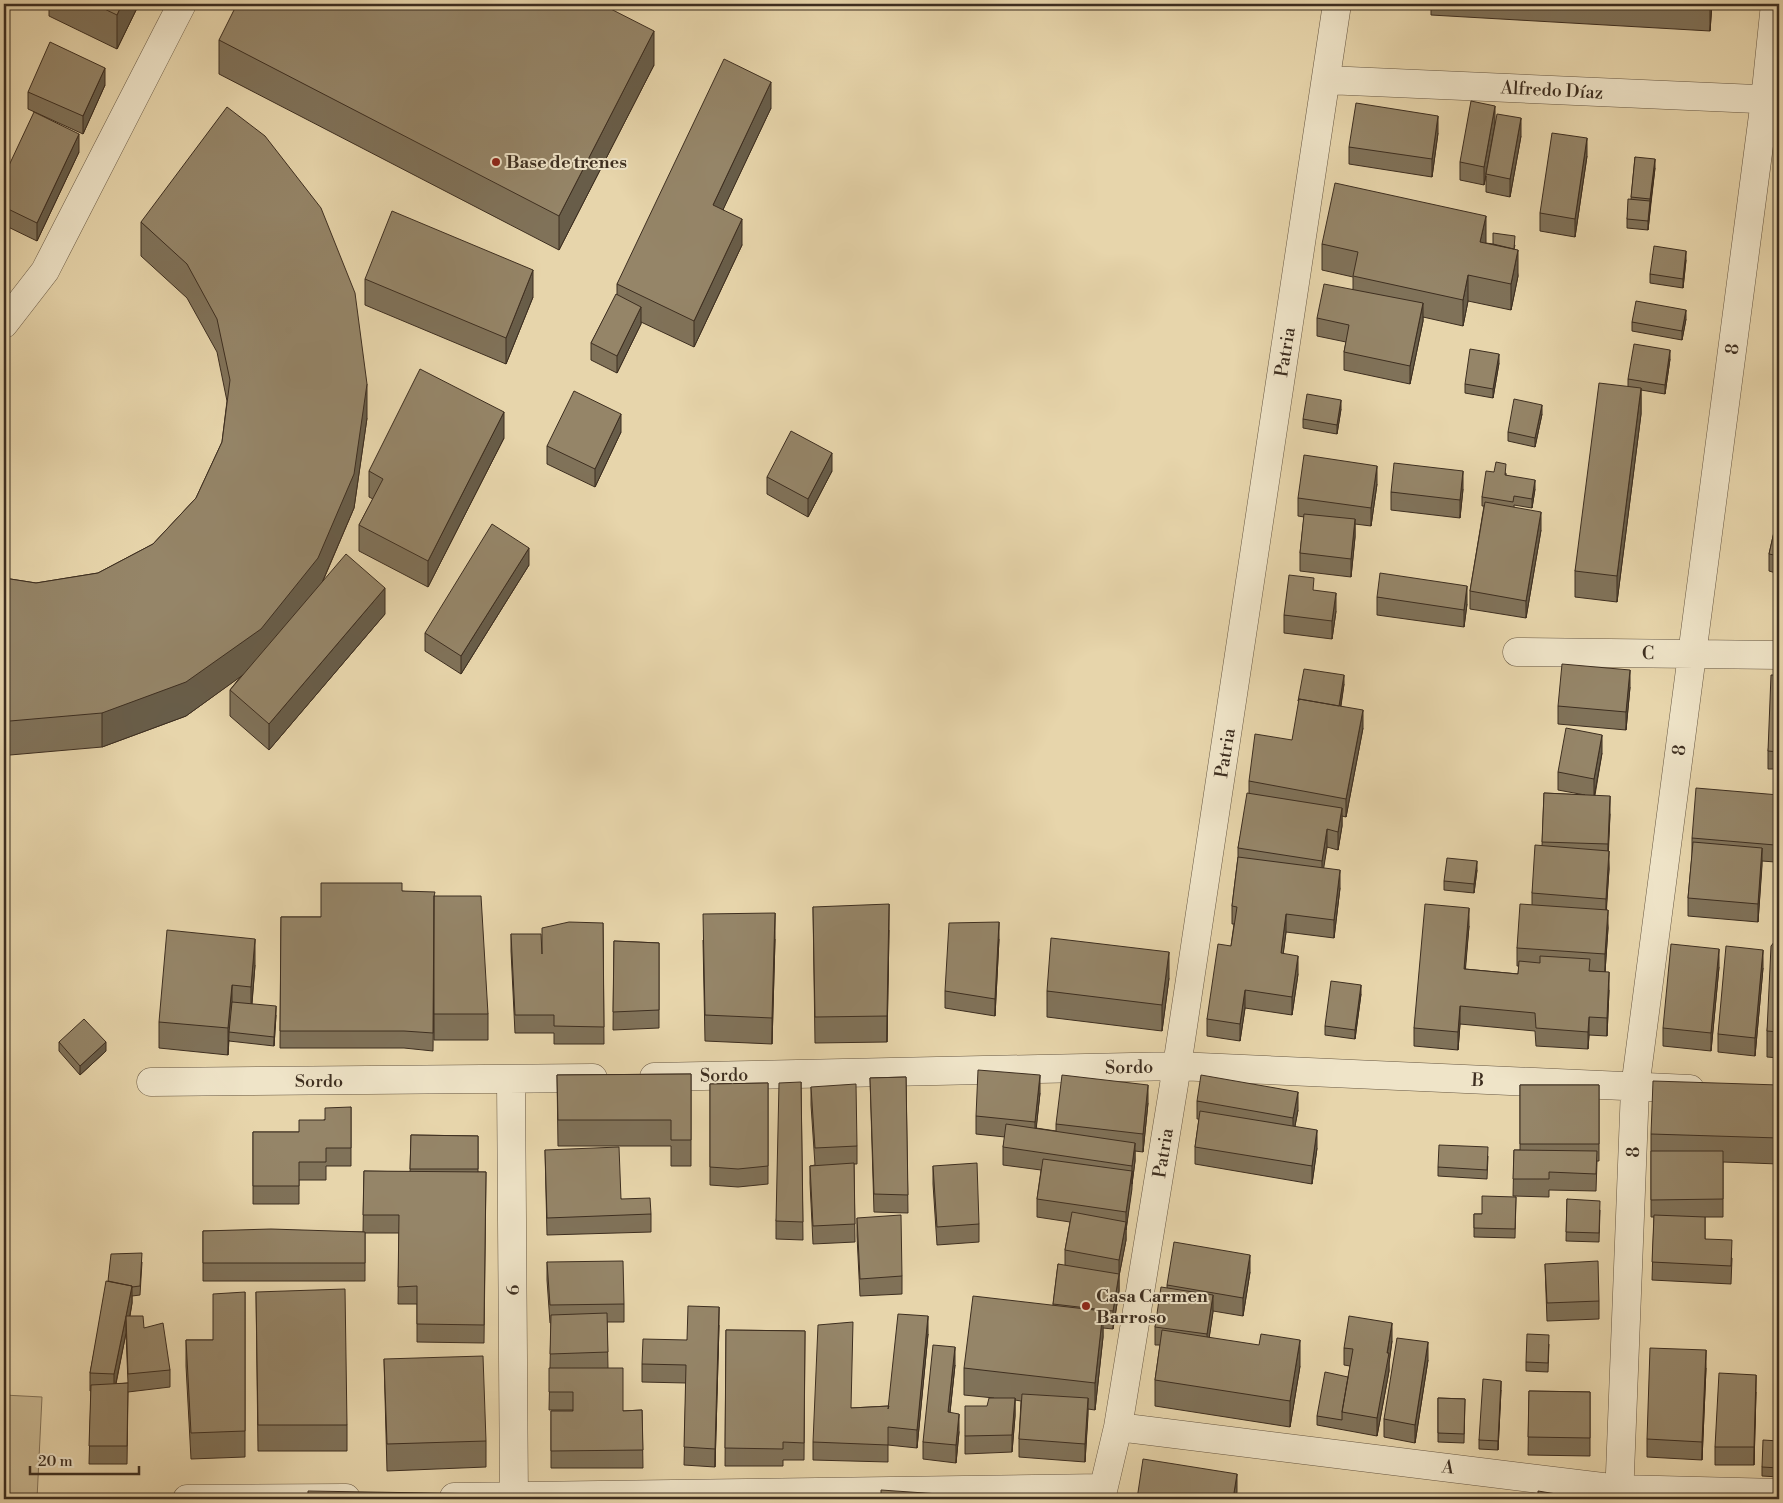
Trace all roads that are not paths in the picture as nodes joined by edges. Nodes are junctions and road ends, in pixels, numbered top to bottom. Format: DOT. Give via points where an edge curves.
graph roads {
  1 [pos="182,4"];
  2 [pos="1337,4"];
  3 [pos="1775,4"];
  4 [pos="1326,80"];
  5 [pos="1772,100"];
  6 [pos="4,324"];
  7 [pos="1517,652"];
  8 [pos="1692,654"];
  9 [pos="1779,655"];
  10 [pos="1178,1066"];
  11 [pos="511,1080"];
  12 [pos="151,1082"];
  13 [pos="1635,1088"];
  14 [pos="1712,1090"];
  15 [pos="1118,1427"];
  16 [pos="1779,1493"];
  17 [pos="1102,1494"];
  18 [pos="1619,1494"];
  19 [pos="375,1498"];
  20 [pos="425,1498"];
  21 [pos="514,1498"];
  22 [pos="187,1499"];
  1 -- 6 [label="street" via="45,271"];
  2 -- 4 [label="street, Patria"];
  3 -- 5 [label="street, 8"];
  4 -- 5 [label="street, Alfredo Díaz"];
  4 -- 10 [label="street, Patria"];
  5 -- 8 [label="street, 8"];
  7 -- 8 [label="street, C"];
  8 -- 9 [label="street, C"];
  8 -- 13 [label="street, 8"];
  10 -- 11 [label="street, Sordo"];
  10 -- 13 [label="street, B"];
  10 -- 15 [label="street, Patria"];
  11 -- 12 [label="street, Sordo"];
  11 -- 21 [label="street, 6"];
  13 -- 14 [label="street, B"];
  13 -- 18 [label="street, 8"];
  15 -- 17 [label="street, Patria"];
  15 -- 18 [label="street, A"];
  16 -- 18 [label="street, A"];
  17 -- 21 [label="street"];
  19 -- 22 [label="street"];
  20 -- 21 [label="street"];
}
